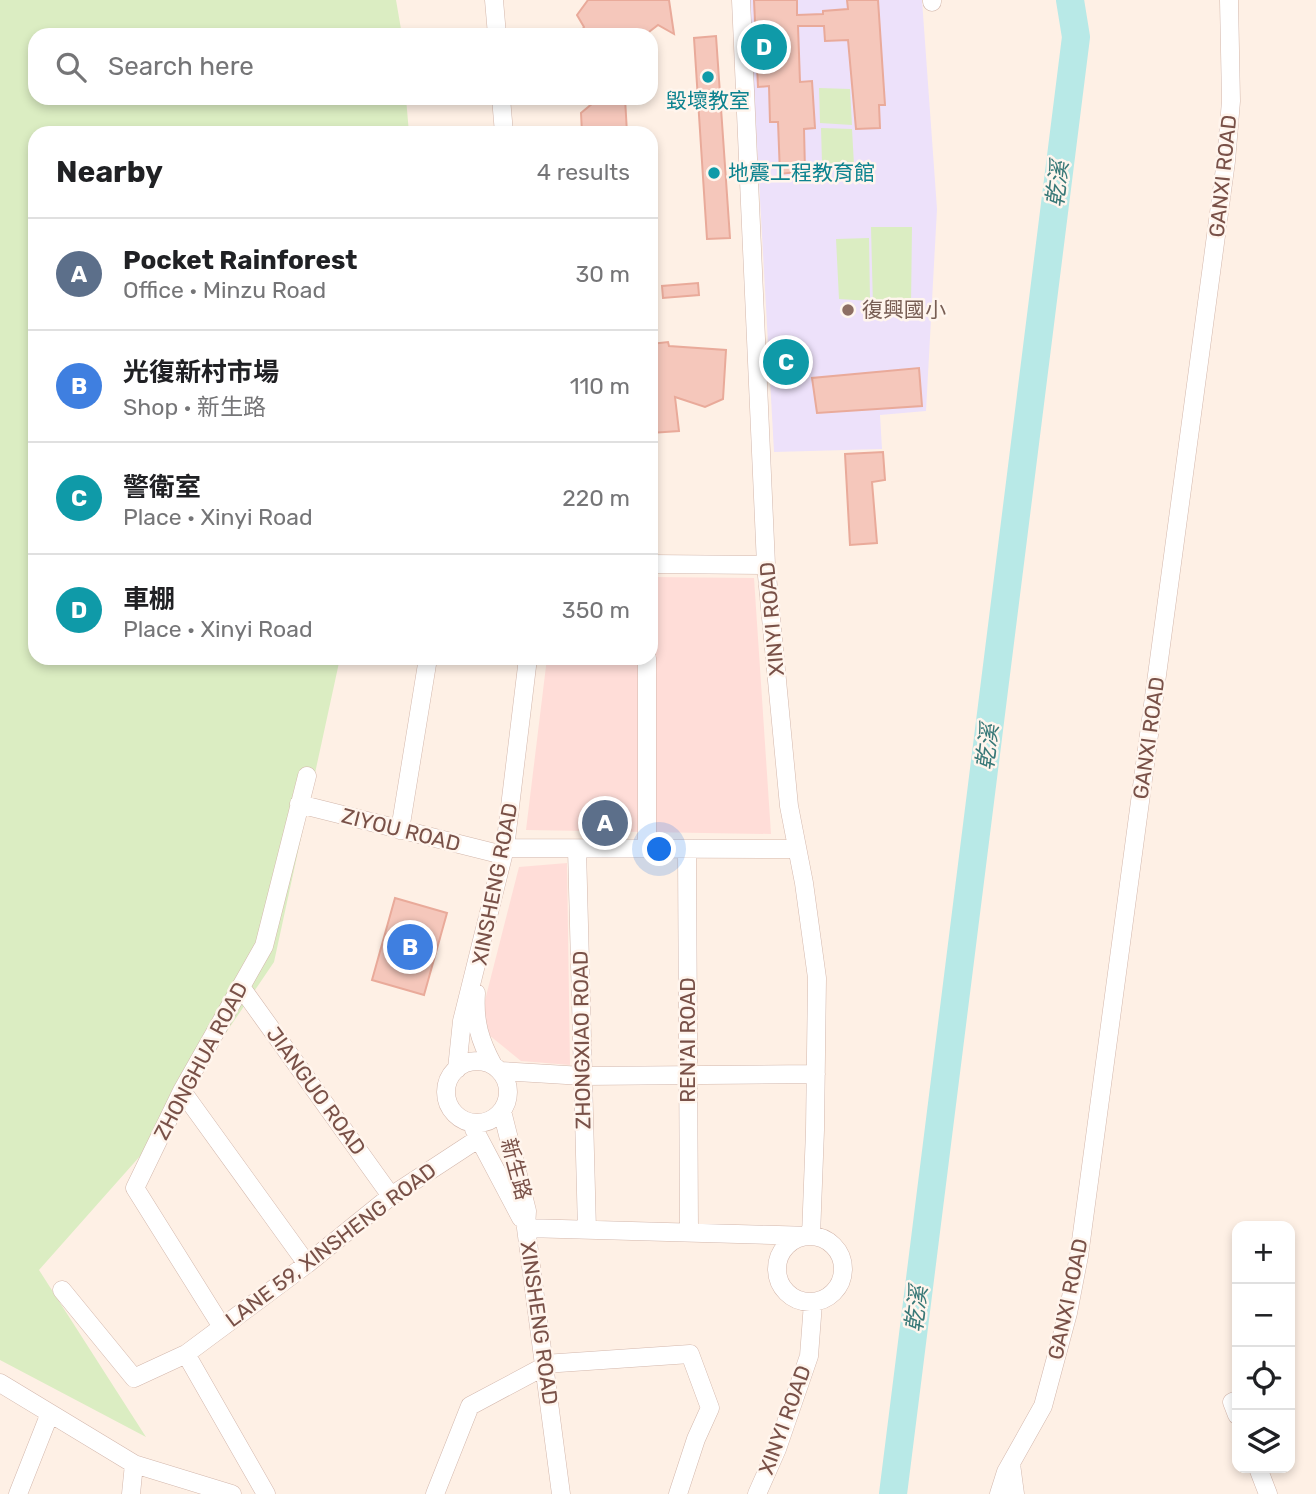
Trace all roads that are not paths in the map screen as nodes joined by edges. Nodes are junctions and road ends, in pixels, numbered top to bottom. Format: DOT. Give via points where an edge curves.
graph roads {
  1 [pos="494,0"];
  2 [pos="741,0"];
  3 [pos="1229,0"];
  4 [pos="496,28"];
  5 [pos="502,105"];
  6 [pos="503,126"];
  7 [pos="658,564"];
  8 [pos="766,565"];
  9 [pos="427,665"];
  10 [pos="527,665"];
  11 [pos="647,665"];
  12 [pos="307,776"];
  13 [pos="299,804"];
  14 [pos="400,830"];
  15 [pos="577,849"];
  16 [pos="646,849"];
  17 [pos="687,849"];
  18 [pos="797,849"];
  19 [pos="504,851"];
  20 [pos="479,958"];
  21 [pos="241,987"];
  22 [pos="497,1068"];
  23 [pos="457,1069"];
  24 [pos="816,1074"];
  25 [pos="688,1075"];
  26 [pos="583,1076"];
  27 [pos="182,1091"];
  28 [pos="502,1111"];
  29 [pos="475,1131"];
  30 [pos="391,1196"];
  31 [pos="526,1228"];
  32 [pos="587,1230"];
  33 [pos="689,1232"];
  34 [pos="811,1236"];
  35 [pos="307,1264"];
  36 [pos="62,1290"];
  37 [pos="813,1303"];
  38 [pos="222,1327"];
  39 [pos="186,1354"];
  40 [pos="544,1365"];
  41 [pos="0,1383"];
  42 [pos="50,1413"];
  43 [pos="134,1464"];
  44 [pos="1011,1464"];
  45 [pos="1260,1473"];
  46 [pos="18,1494"];
  47 [pos="131,1494"];
  48 [pos="232,1494"];
  49 [pos="266,1494"];
  50 [pos="435,1494"];
  51 [pos="561,1494"];
  52 [pos="678,1494"];
  53 [pos="757,1494"];
  54 [pos="999,1494"];
  55 [pos="1015,1494"];
  56 [pos="1268,1494"];
  1 -- 4 [label="street"];
  2 -- 8 [label="street, XINYI ROAD"];
  3 -- 44 [label="street, GANXI ROAD" via="1231,101 1226,161 1079,1256 1043,1406"];
  5 -- 6 [label="street"];
  7 -- 8 [label="street"];
  8 -- 18 [label="street, XINYI ROAD"];
  9 -- 14 [label="street"];
  10 -- 19 [label="street, XINSHENG ROAD"];
  11 -- 16 [label="street"];
  12 -- 13 [label="street, ZHONGHUA ROAD"];
  13 -- 14 [label="street, ZIYOU ROAD"];
  13 -- 21 [label="street, ZHONGHUA ROAD" via="264,946"];
  14 -- 19 [label="street, ZIYOU ROAD"];
  15 -- 16 [label="street, ZIYOU ROAD"];
  15 -- 19 [label="street, ZIYOU ROAD"];
  15 -- 26 [label="street, ZHONGXIAO ROAD"];
  16 -- 17 [label="street, ZIYOU ROAD"];
  17 -- 18 [label="street, ZIYOU ROAD"];
  17 -- 25 [label="street, REN'AI ROAD"];
  18 -- 24 [label="street, XINYI ROAD" via="817,978"];
  19 -- 20 [label="street, XINSHENG ROAD"];
  20 -- 22 [label="street, XINSHENG ROAD" via="476,1025"];
  20 -- 23 [label="street" via="462,1021"];
  21 -- 27 [label="street, ZHONGHUA ROAD"];
  21 -- 30 [label="street, JIANGUO ROAD"];
  22 -- 23 [label="street" via="475,1061"];
  22 -- 26 [label="street"];
  22 -- 28 [label="street, XINSHENG ROAD" via="508,1088"];
  23 -- 29 [label="street" via="446,1095 454,1113"];
  24 -- 25 [label="street"];
  24 -- 34 [label="street, XINYI ROAD"];
  25 -- 26 [label="street"];
  25 -- 33 [label="street, REN'AI ROAD"];
  26 -- 32 [label="street, ZHONGXIAO ROAD"];
  27 -- 35 [label="street"];
  27 -- 38 [label="street, ZHONGHUA ROAD" via="135,1188"];
  28 -- 29 [label="street"];
  28 -- 31 [label="street, 新生路" via="527,1211"];
  29 -- 30 [label="street, LANE 59, XINSHENG ROAD"];
  29 -- 31 [label="street, XINSHENG ROAD"];
  30 -- 35 [label="street, LANE 59, XINSHENG ROAD"];
  31 -- 32 [label="street"];
  31 -- 40 [label="street, XINSHENG ROAD"];
  32 -- 33 [label="street"];
  33 -- 34 [label="street"];
  34 -- 37 [label="street" via="832,1244 843,1263 843,1275 833,1294"];
  34 -- 37 [label="street" via="783,1249 776,1269 791,1297"];
  35 -- 38 [label="street, LANE 59, XINSHENG ROAD"];
  36 -- 39 [label="street, LANE 59, XINSHENG ROAD" via="134,1378"];
  37 -- 53 [label="street, XINYI ROAD" via="809,1356"];
  38 -- 39 [label="street, LANE 59, XINSHENG ROAD"];
  39 -- 49 [label="street"];
  40 -- 50 [label="street" via="470,1406"];
  40 -- 51 [label="street, XINSHENG ROAD"];
  40 -- 52 [label="street" via="690,1354 710,1408"];
  41 -- 42 [label="street"];
  42 -- 43 [label="street"];
  42 -- 46 [label="street"];
  43 -- 47 [label="street"];
  43 -- 48 [label="street"];
  44 -- 54 [label="street, GANXI ROAD"];
  44 -- 55 [label="street"];
  45 -- 56 [label="street"];
}
